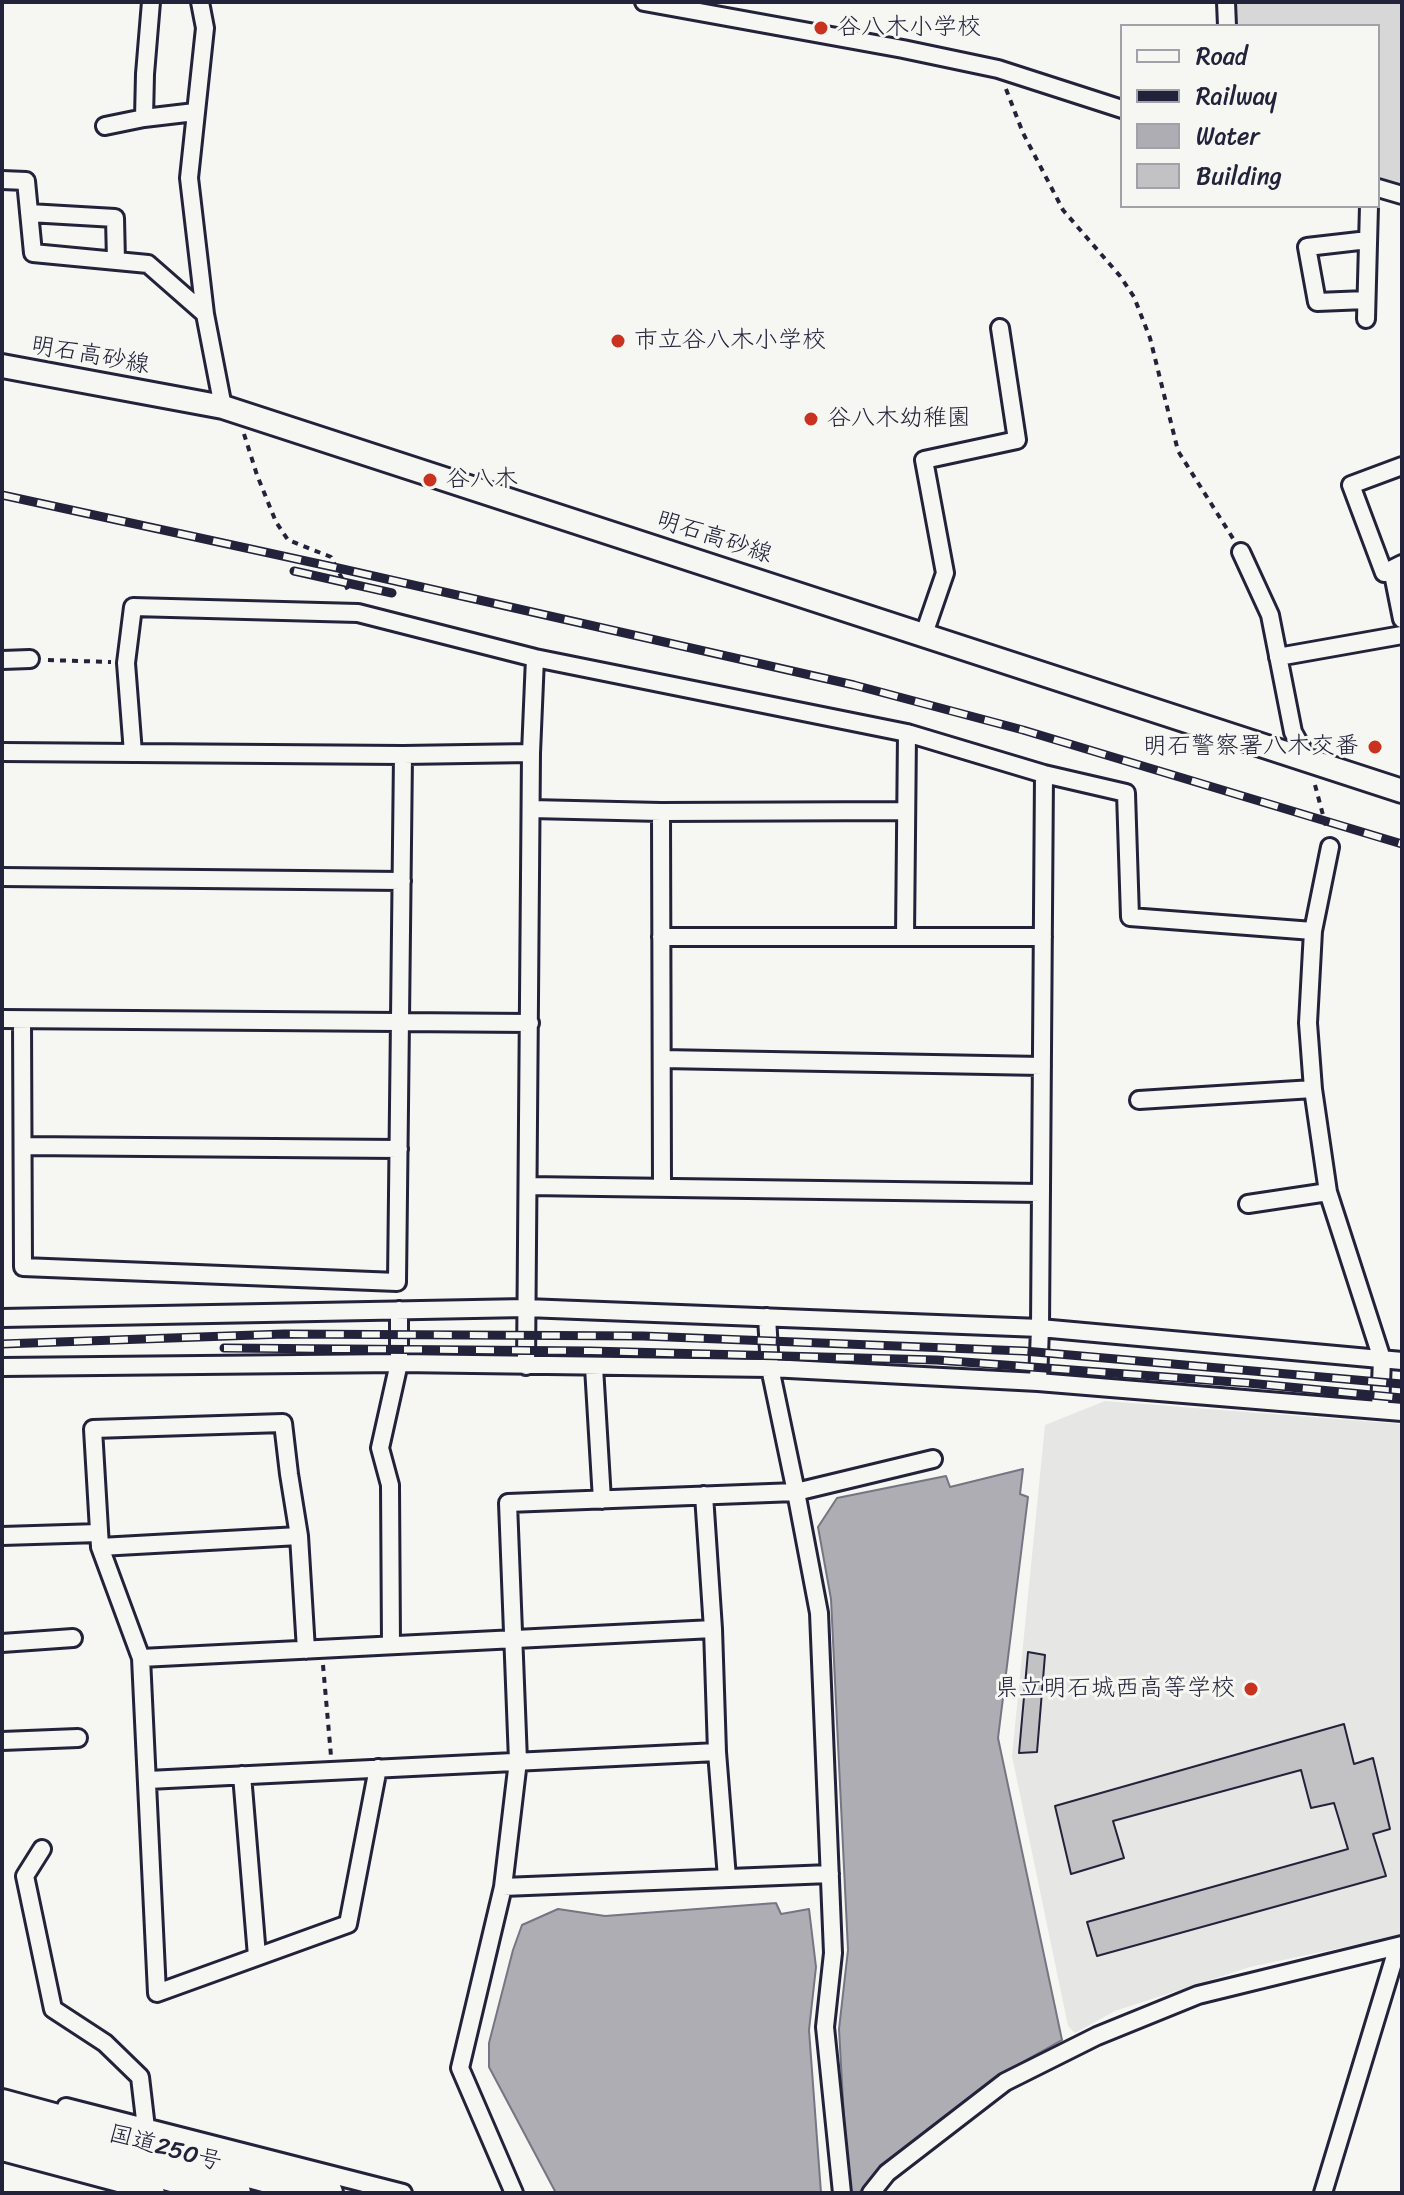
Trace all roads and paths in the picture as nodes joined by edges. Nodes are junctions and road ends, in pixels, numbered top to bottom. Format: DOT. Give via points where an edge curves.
graph roads {
  1 [pos="151,2"];
  2 [pos="200,2"];
  3 [pos="644,2"];
  4 [pos="1226,2"];
  5 [pos="1227,24"];
  6 [pos="998,69"];
  7 [pos="1120,108"];
  8 [pos="195,112"];
  9 [pos="144,118"];
  10 [pos="105,126"];
  11 [pos="2,180"];
  12 [pos="1380,189"];
  13 [pos="1402,195"];
  14 [pos="1369,208"];
  15 [pos="29,213"];
  16 [pos="1368,240"];
  17 [pos="116,261"];
  18 [pos="1366,300"];
  19 [pos="205,314"];
  20 [pos="1366,319"];
  21 [pos="1000,328"];
  22 [pos="2,366"];
  23 [pos="223,407"];
  24 [pos="1402,466"];
  25 [pos="1241,552"];
  26 [pos="1397,567"];
  27 [pos="358,613"];
  28 [pos="1402,619"];
  29 [pos="924,634"];
  30 [pos="1402,635"];
  31 [pos="1278,657"];
  32 [pos="535,658"];
  33 [pos="30,659"];
  34 [pos="2,660"];
  35 [pos="126,663"];
  36 [pos="907,733"];
  37 [pos="2,752"];
  38 [pos="133,753"];
  39 [pos="531,753"];
  40 [pos="403,755"];
  41 [pos="1308,759"];
  42 [pos="1044,774"];
  43 [pos="1402,791"];
  44 [pos="531,809"];
  45 [pos="906,811"];
  46 [pos="661,812"];
  47 [pos="1330,847"];
  48 [pos="2,877"];
  49 [pos="402,881"];
  50 [pos="1313,931"];
  51 [pos="661,937"];
  52 [pos="905,937"];
  53 [pos="1043,937"];
  54 [pos="2,1019"];
  55 [pos="22,1020"];
  56 [pos="400,1021"];
  57 [pos="530,1023"];
  58 [pos="662,1059"];
  59 [pos="1042,1066"];
  60 [pos="1313,1089"];
  61 [pos="1139,1100"];
  62 [pos="23,1146"];
  63 [pos="399,1149"];
  64 [pos="528,1186"];
  65 [pos="662,1188"];
  66 [pos="1328,1192"];
  67 [pos="1041,1193"];
  68 [pos="1248,1204"];
  69 [pos="526,1308"];
  70 [pos="399,1310"];
  71 [pos="767,1317"];
  72 [pos="2,1318"];
  73 [pos="1040,1328"];
  74 [pos="1382,1359"];
  75 [pos="1402,1361"];
  76 [pos="399,1363"];
  77 [pos="526,1366"];
  78 [pos="2,1367"];
  79 [pos="594,1367"];
  80 [pos="770,1368"];
  81 [pos="1038,1382"];
  82 [pos="1380,1409"];
  83 [pos="1402,1412"];
  84 [pos="933,1459"];
  85 [pos="796,1492"];
  86 [pos="704,1495"];
  87 [pos="602,1500"];
  88 [pos="2,1536"];
  89 [pos="299,1536"];
  90 [pos="100,1540"];
  91 [pos="713,1629"];
  92 [pos="73,1638"];
  93 [pos="513,1639"];
  94 [pos="2,1643"];
  95 [pos="391,1645"];
  96 [pos="314,1649"];
  97 [pos="141,1658"];
  98 [pos="78,1738"];
  99 [pos="2,1741"];
  100 [pos="717,1752"];
  101 [pos="518,1761"];
  102 [pos="378,1768"];
  103 [pos="332,1771"];
  104 [pos="242,1775"];
  105 [pos="148,1780"];
  106 [pos="42,1849"];
  107 [pos="830,1874"];
  108 [pos="727,1878"];
  109 [pos="503,1887"];
  110 [pos="1400,1945"];
  111 [pos="257,1956"];
  112 [pos="2,2091"];
  113 [pos="2,2105"];
  114 [pos="146,2128"];
  115 [pos="2,2130"];
  116 [pos="71,2136"];
  117 [pos="2,2152"];
  118 [pos="156,2193"];
  119 [pos="235,2193"];
  120 [pos="327,2193"];
  121 [pos="403,2193"];
  122 [pos="514,2193"];
  123 [pos="842,2193"];
  124 [pos="871,2193"];
  125 [pos="1323,2193"];
  1 -- 9 [label="street"];
  2 -- 8 [label="street" via="205,28"];
  3 -- 6 [label="street"];
  4 -- 5 [label="street"];
  6 -- 7 [label="street"];
  6 -- 25 [label="path" via="1023,133 1063,210 1134,297 1150,338 1178,451"];
  8 -- 9 [label="street"];
  8 -- 19 [label="street" via="189,178"];
  9 -- 10 [label="street"];
  11 -- 15 [label="street" via="26,181"];
  12 -- 13 [label="street"];
  14 -- 16 [label="street"];
  15 -- 17 [label="street" via="33,253"];
  15 -- 17 [label="street" via="115,218"];
  16 -- 18 [label="street"];
  16 -- 18 [label="street" via="1307,247 1317,302"];
  17 -- 19 [label="street" via="148,264"];
  18 -- 20 [label="street"];
  19 -- 23 [label="street"];
  21 -- 29 [label="street" via="1017,440 924,460 945,573"];
  22 -- 23 [label="main road, 明石高砂線"];
  23 -- 27 [label="path" via="244,433 276,522 288,540 331,557"];
  23 -- 29 [label="main road, 明石高砂線"];
  24 -- 26 [label="street" via="1351,485 1384,573"];
  25 -- 31 [label="street" via="1270,615"];
  26 -- 28 [label="street"];
  27 -- 32 [label="street"];
  27 -- 35 [label="street" via="133,607"];
  29 -- 41 [label="main road, 明石高砂線"];
  30 -- 31 [label="street"];
  31 -- 41 [label="street" via="1293,732"];
  32 -- 36 [label="street"];
  32 -- 39 [label="street"];
  33 -- 34 [label="street"];
  33 -- 35 [label="path"];
  35 -- 38 [label="street"];
  36 -- 42 [label="street"];
  36 -- 45 [label="street"];
  37 -- 38 [label="street"];
  38 -- 40 [label="street"];
  39 -- 40 [label="street"];
  39 -- 44 [label="street"];
  40 -- 49 [label="street"];
  41 -- 43 [label="main road, 明石高砂線"];
  41 -- 47 [label="path"];
  42 -- 50 [label="street" via="1126,793 1130,917"];
  42 -- 53 [label="street"];
  44 -- 46 [label="street"];
  44 -- 57 [label="street"];
  45 -- 46 [label="street"];
  45 -- 52 [label="street"];
  46 -- 51 [label="street"];
  47 -- 50 [label="street"];
  48 -- 49 [label="street"];
  49 -- 56 [label="street"];
  50 -- 60 [label="street" via="1308,1023"];
  51 -- 52 [label="street"];
  51 -- 58 [label="street"];
  52 -- 53 [label="street"];
  53 -- 59 [label="street"];
  54 -- 55 [label="street"];
  55 -- 56 [label="street"];
  55 -- 62 [label="street"];
  56 -- 57 [label="street"];
  56 -- 63 [label="street"];
  57 -- 64 [label="street"];
  58 -- 59 [label="street"];
  58 -- 65 [label="street"];
  59 -- 67 [label="street"];
  60 -- 61 [label="street"];
  60 -- 66 [label="street"];
  62 -- 63 [label="street"];
  62 -- 63 [label="street" via="23,1267 397,1282"];
  64 -- 65 [label="street"];
  64 -- 69 [label="street"];
  65 -- 67 [label="street"];
  66 -- 68 [label="street"];
  66 -- 74 [label="street"];
  67 -- 73 [label="street"];
  69 -- 70 [label="street"];
  69 -- 71 [label="street"];
  69 -- 77 [label="street"];
  70 -- 72 [label="street"];
  70 -- 76 [label="street"];
  71 -- 73 [label="street"];
  71 -- 80 [label="street"];
  73 -- 74 [label="street"];
  73 -- 81 [label="street"];
  74 -- 75 [label="street"];
  74 -- 82 [label="street"];
  76 -- 77 [label="street"];
  76 -- 78 [label="street"];
  76 -- 95 [label="street" via="380,1448 390,1485"];
  77 -- 79 [label="street"];
  79 -- 80 [label="street"];
  79 -- 87 [label="street"];
  80 -- 81 [label="street"];
  80 -- 85 [label="street"];
  81 -- 82 [label="street"];
  82 -- 83 [label="street"];
  84 -- 85 [label="street"];
  85 -- 86 [label="street"];
  85 -- 107 [label="street" via="819,1613"];
  86 -- 87 [label="street"];
  86 -- 91 [label="street"];
  87 -- 93 [label="street" via="508,1503"];
  88 -- 90 [label="street"];
  89 -- 90 [label="street"];
  89 -- 90 [label="street" via="283,1423 93,1429"];
  89 -- 96 [label="street"];
  90 -- 97 [label="street"];
  91 -- 93 [label="street"];
  91 -- 100 [label="street"];
  92 -- 94 [label="street"];
  93 -- 95 [label="street"];
  93 -- 101 [label="street"];
  95 -- 96 [label="street"];
  96 -- 97 [label="street"];
  96 -- 103 [label="path"];
  97 -- 105 [label="street"];
  98 -- 99 [label="street"];
  100 -- 101 [label="street"];
  100 -- 108 [label="street"];
  101 -- 102 [label="street"];
  101 -- 109 [label="street"];
  102 -- 103 [label="street"];
  102 -- 111 [label="street" via="348,1924"];
  103 -- 104 [label="street"];
  104 -- 105 [label="street"];
  104 -- 111 [label="street"];
  105 -- 111 [label="street" via="157,1993"];
  106 -- 114 [label="street" via="25,1876 53,2009 105,2043 140,2077"];
  107 -- 108 [label="street"];
  107 -- 123 [label="street" via="833,1953 825,2027"];
  108 -- 109 [label="street"];
  109 -- 122 [label="street" via="460,2068"];
  110 -- 124 [label="street" via="1198,1995 1097,2036 1005,2082 887,2173"];
  110 -- 125 [label="street"];
  112 -- 114 [label="street"];
  113 -- 116 [label="highway, 国道250号"];
  114 -- 121 [label="street"];
  115 -- 116 [label="highway, 国道250号"];
  116 -- 119 [label="highway, 国道250号"];
  116 -- 120 [label="highway, 国道250号"];
  117 -- 118 [label="street"];
}
